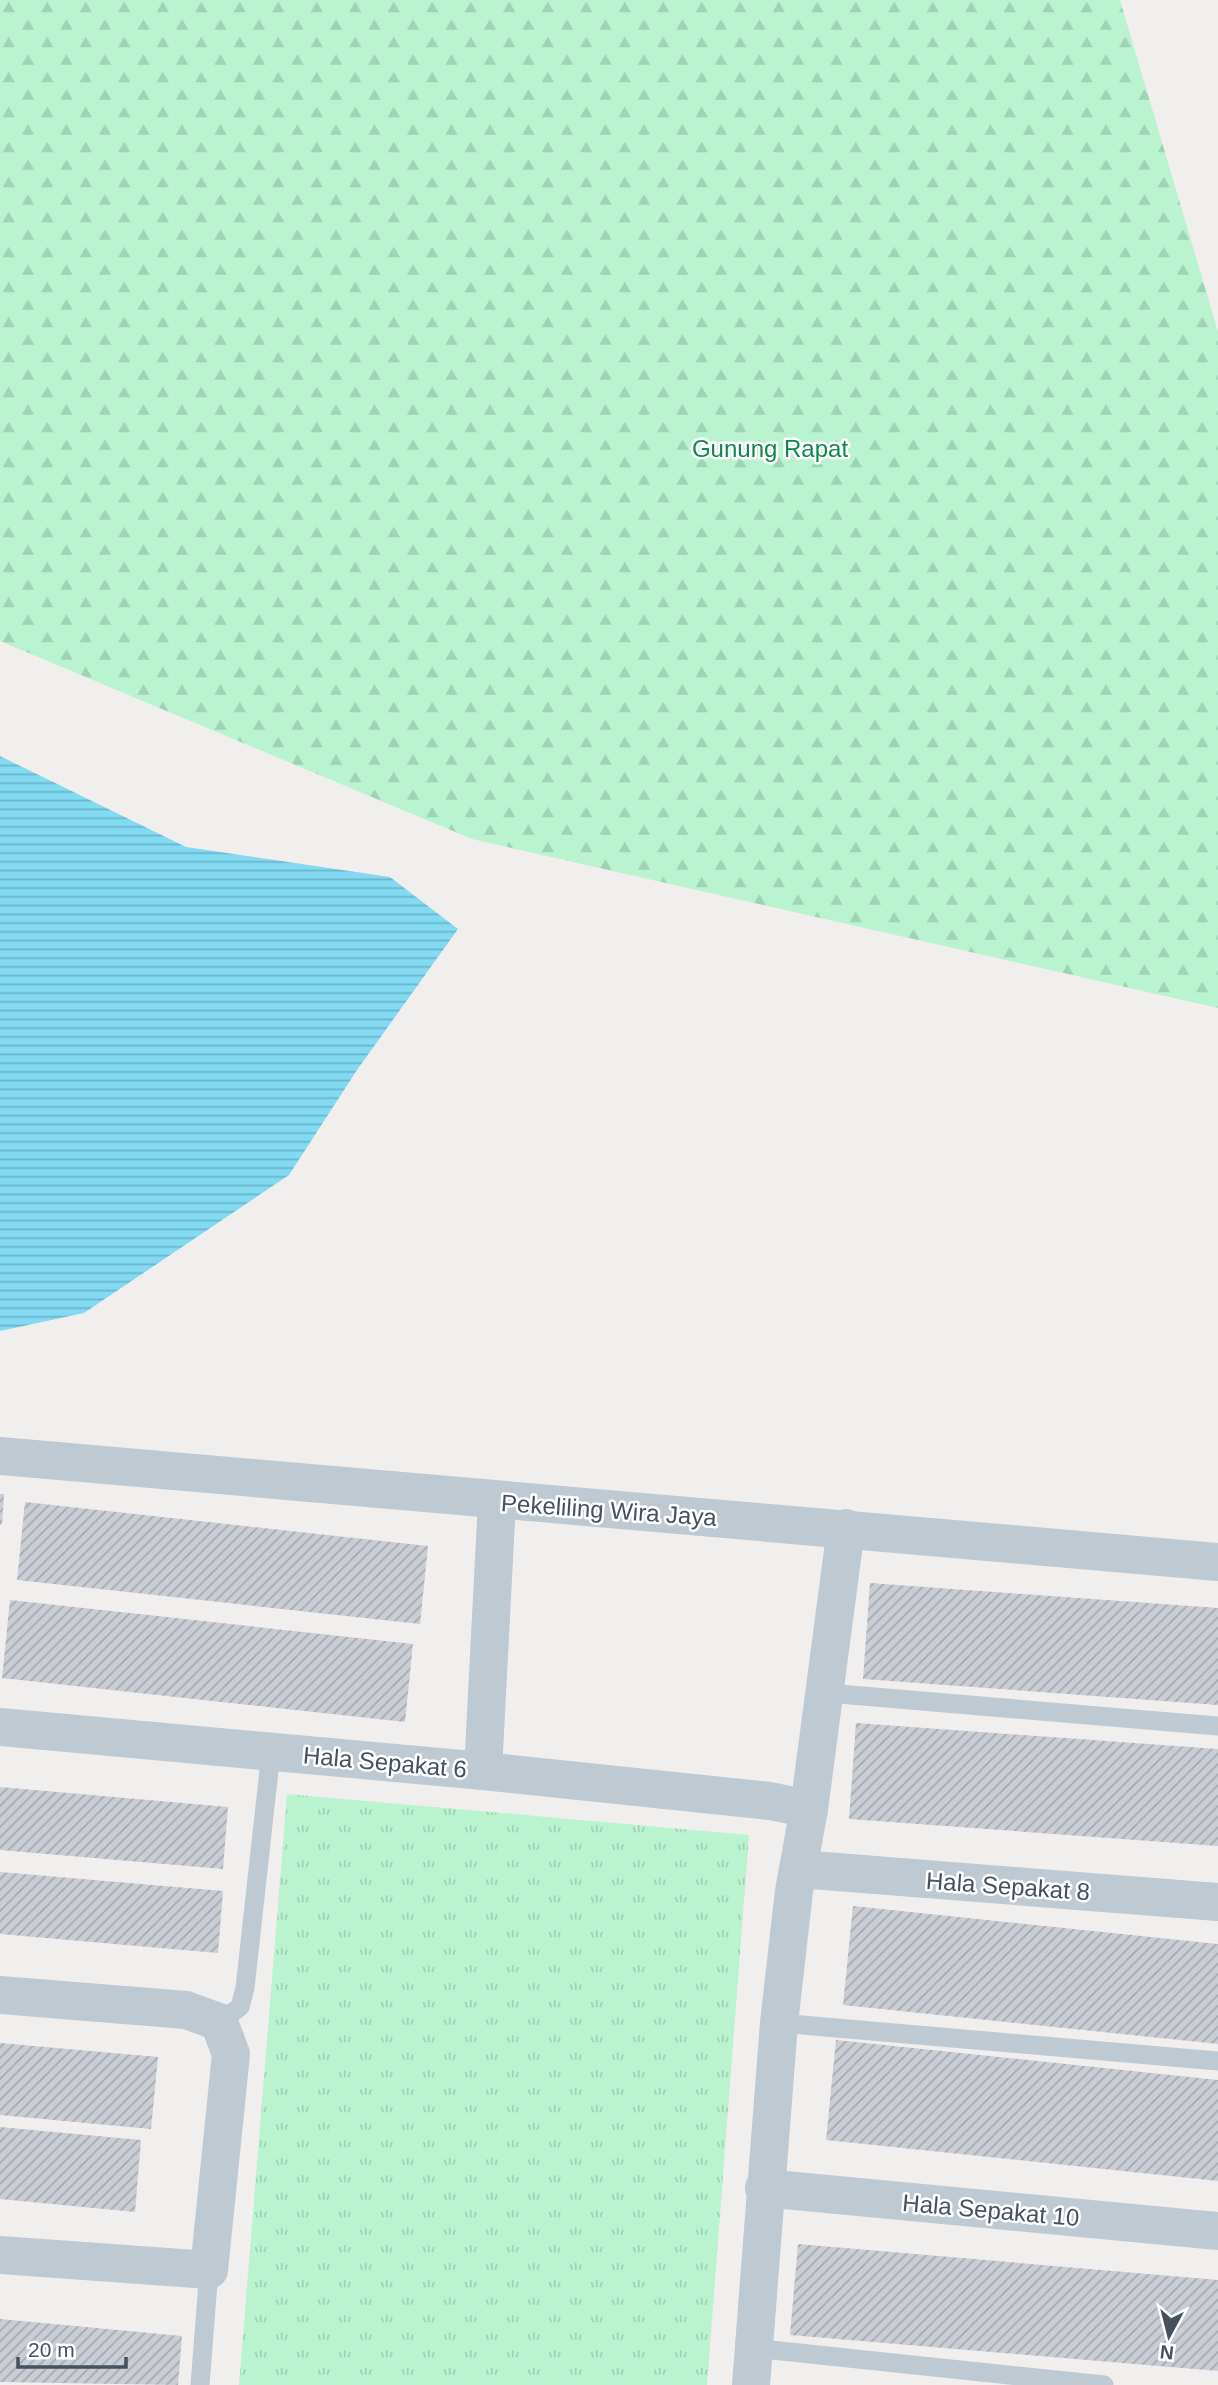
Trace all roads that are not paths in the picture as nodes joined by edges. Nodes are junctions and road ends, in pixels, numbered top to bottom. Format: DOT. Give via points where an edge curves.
graph roads {
  1 [pos="0,1456"];
  2 [pos="497,1501"];
  3 [pos="846,1528"];
  4 [pos="1218,1562"];
  5 [pos="827,1693"];
  6 [pos="1218,1726"];
  7 [pos="0,1727"];
  8 [pos="271,1752"];
  9 [pos="483,1771"];
  10 [pos="809,1808"];
  11 [pos="799,1869"];
  12 [pos="1218,1902"];
  13 [pos="0,1995"];
  14 [pos="203,2016"];
  15 [pos="779,2023"];
  16 [pos="1218,2061"];
  17 [pos="764,2188"];
  18 [pos="1218,2231"];
  19 [pos="0,2255"];
  20 [pos="209,2270"];
  21 [pos="752,2367"];
  22 [pos="200,2385"];
  23 [pos="1104,2385"];
  1 -- 2 [label="street, Pekeliling Wira Jaya"];
  2 -- 3 [label="street, Pekeliling Wira Jaya"];
  2 -- 9 [label="street"];
  3 -- 4 [label="street, Pekeliling Wira Jaya"];
  3 -- 5 [label="street"];
  5 -- 6 [label="lane"];
  5 -- 10 [label="street"];
  7 -- 8 [label="street, Hala Sepakat 6"];
  8 -- 9 [label="street, Hala Sepakat 6"];
  8 -- 14 [label="lane" via="245,1988 240,2007"];
  9 -- 10 [label="street, Hala Sepakat 6"];
  10 -- 11 [label="street"];
  11 -- 12 [label="street, Hala Sepakat 8"];
  11 -- 15 [label="street"];
  13 -- 14 [label="street"];
  14 -- 20 [label="street" via="231,2054"];
  15 -- 16 [label="lane"];
  15 -- 17 [label="street"];
  17 -- 18 [label="street, Hala Sepakat 10"];
  17 -- 21 [label="street"];
  19 -- 20 [label="street"];
  20 -- 22 [label="lane"];
  21 -- 23 [label="lane"];
}
